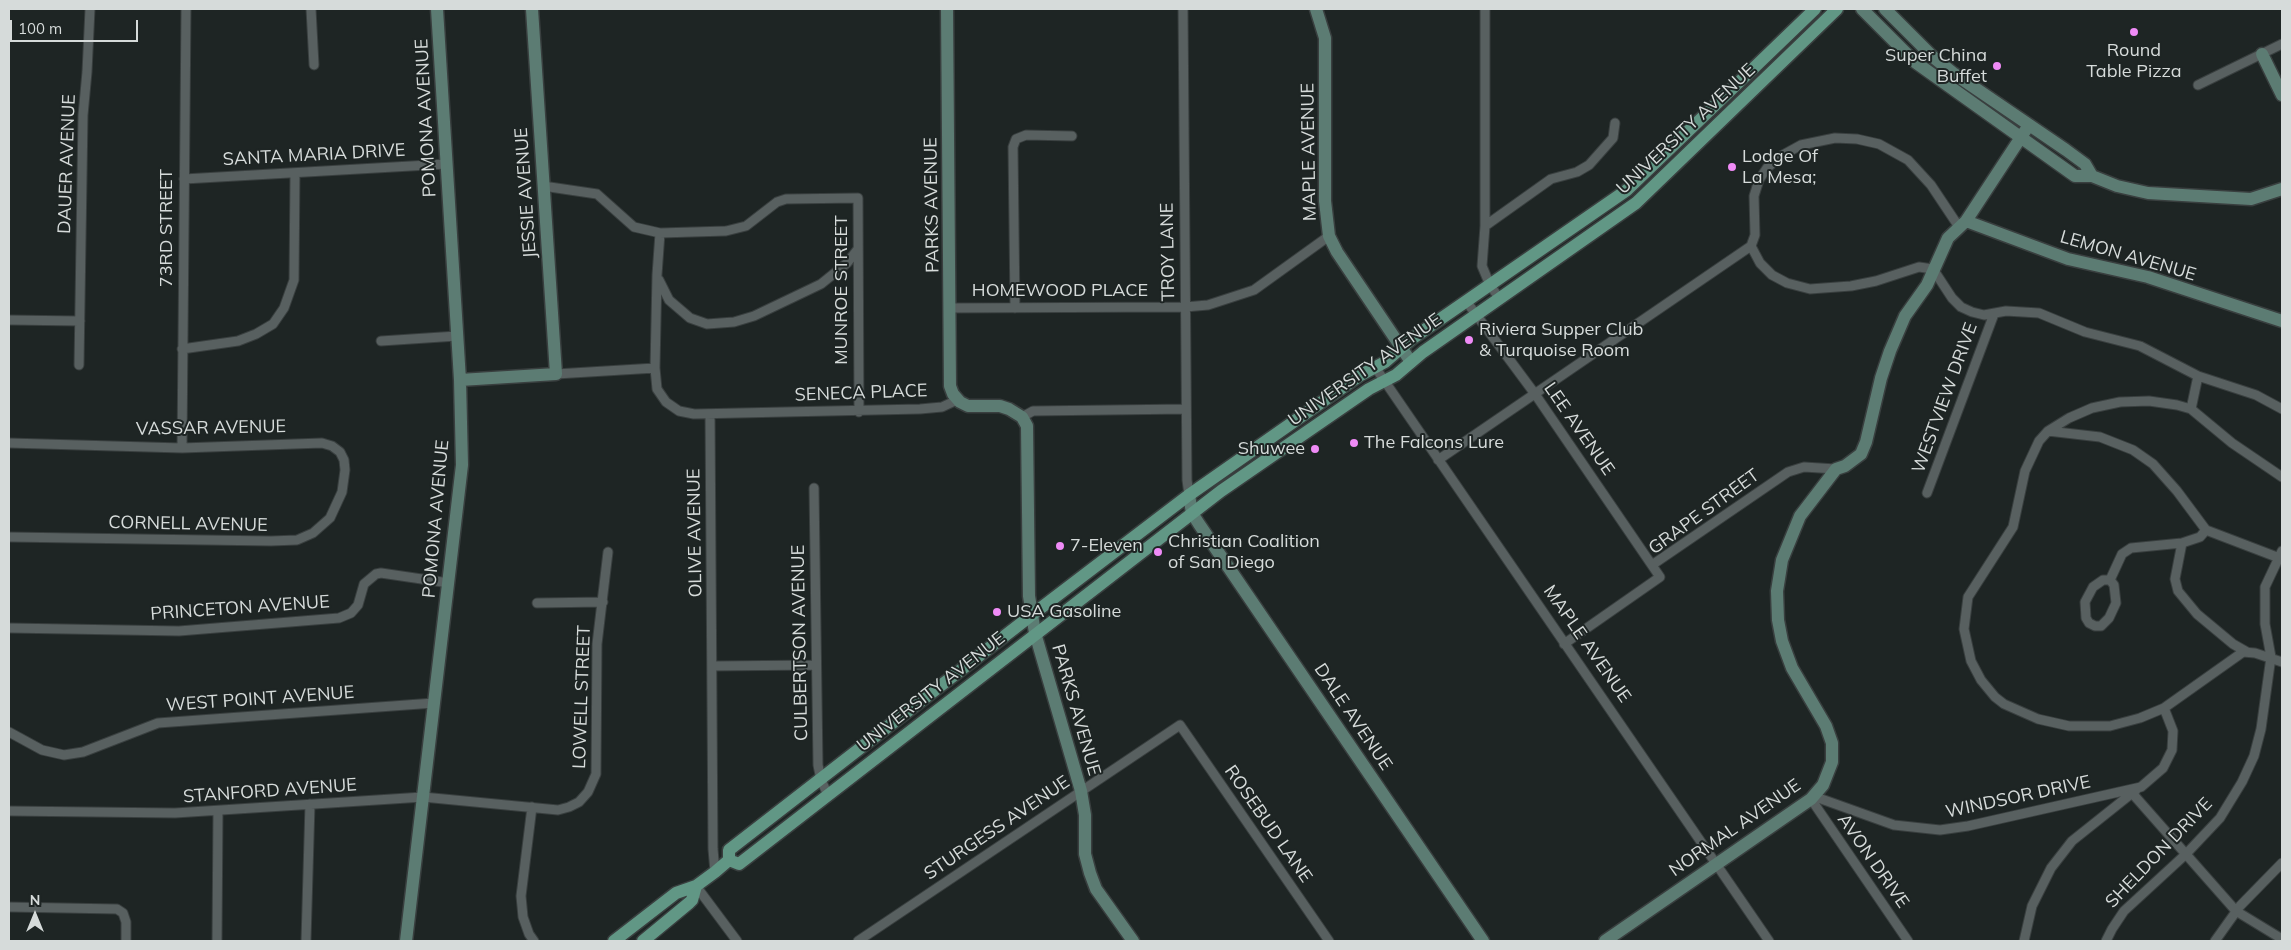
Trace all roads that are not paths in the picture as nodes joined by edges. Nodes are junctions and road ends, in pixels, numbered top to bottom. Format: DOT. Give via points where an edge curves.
graph roads {
  1 [pos="90,9"];
  2 [pos="186,9"];
  3 [pos="311,9"];
  4 [pos="437,9"];
  5 [pos="532,9"];
  6 [pos="947,9"];
  7 [pos="1182,9"];
  8 [pos="1316,9"];
  9 [pos="1485,9"];
  10 [pos="1815,9"];
  11 [pos="1837,9"];
  12 [pos="1862,9"];
  13 [pos="1884,9"];
  14 [pos="2282,44"];
  15 [pos="2262,54"];
  16 [pos="314,65"];
  17 [pos="2198,85"];
  18 [pos="2282,95"];
  19 [pos="1614,123"];
  20 [pos="2029,125"];
  21 [pos="1072,136"];
  22 [pos="2020,138"];
  23 [pos="446,164"];
  24 [pos="295,173"];
  25 [pos="2092,176"];
  26 [pos="184,179"];
  27 [pos="543,186"];
  28 [pos="2282,189"];
  29 [pos="1962,224"];
  30 [pos="1485,226"];
  31 [pos="660,233"];
  32 [pos="1329,236"];
  33 [pos="1751,246"];
  34 [pos="858,249"];
  35 [pos="1933,269"];
  36 [pos="657,275"];
  37 [pos="1490,285"];
  38 [pos="1499,298"];
  39 [pos="1466,301"];
  40 [pos="951,308"];
  41 [pos="1015,308"];
  42 [pos="1185,308"];
  43 [pos="1476,314"];
  44 [pos="1994,314"];
  45 [pos="9,320"];
  46 [pos="2282,320"];
  47 [pos="80,321"];
  48 [pos="457,336"];
  49 [pos="381,341"];
  50 [pos="1401,348"];
  51 [pos="182,349"];
  52 [pos="1411,362"];
  53 [pos="79,365"];
  54 [pos="1375,367"];
  55 [pos="655,368"];
  56 [pos="556,374"];
  57 [pos="2198,376"];
  58 [pos="460,380"];
  59 [pos="1385,382"];
  60 [pos="1535,394"];
  61 [pos="957,400"];
  62 [pos="2282,408"];
  63 [pos="1186,409"];
  64 [pos="2191,409"];
  65 [pos="859,412"];
  66 [pos="710,414"];
  67 [pos="1022,417"];
  68 [pos="2048,431"];
  69 [pos="9,443"];
  70 [pos="182,448"];
  71 [pos="1438,460"];
  72 [pos="1836,469"];
  73 [pos="2282,477"];
  74 [pos="814,488"];
  75 [pos="342,492"];
  76 [pos="1927,493"];
  77 [pos="1189,495"];
  78 [pos="1192,513"];
  79 [pos="2206,530"];
  80 [pos="9,537"];
  81 [pos="2182,543"];
  82 [pos="608,552"];
  83 [pos="2281,556"];
  84 [pos="1652,564"];
  85 [pos="2110,580"];
  86 [pos="449,583"];
  87 [pos="603,602"];
  88 [pos="538,603"];
  89 [pos="1032,614"];
  90 [pos="9,628"];
  91 [pos="1035,633"];
  92 [pos="1564,644"];
  93 [pos="2247,652"];
  94 [pos="2271,658"];
  95 [pos="2282,662"];
  96 [pos="816,665"];
  97 [pos="713,666"];
  98 [pos="434,703"];
  99 [pos="2164,708"];
  100 [pos="1180,725"];
  101 [pos="9,732"];
  102 [pos="820,780"];
  103 [pos="2141,786"];
  104 [pos="1081,791"];
  105 [pos="2132,793"];
  106 [pos="828,795"];
  107 [pos="423,797"];
  108 [pos="1812,798"];
  109 [pos="310,804"];
  110 [pos="532,808"];
  111 [pos="9,811"];
  112 [pos="218,811"];
  113 [pos="2186,854"];
  114 [pos="729,860"];
  115 [pos="2282,862"];
  116 [pos="1716,864"];
  117 [pos="715,872"];
  118 [pos="696,886"];
  119 [pos="9,907"];
  120 [pos="2236,911"];
  121 [pos="2282,939"];
  122 [pos="126,941"];
  123 [pos="216,941"];
  124 [pos="306,941"];
  125 [pos="406,941"];
  126 [pos="534,941"];
  127 [pos="614,941"];
  128 [pos="643,941"];
  129 [pos="737,941"];
  130 [pos="858,941"];
  131 [pos="1133,941"];
  132 [pos="1329,941"];
  133 [pos="1483,941"];
  134 [pos="1605,941"];
  135 [pos="1769,941"];
  136 [pos="1908,941"];
  137 [pos="2024,941"];
  138 [pos="2106,941"];
  139 [pos="2215,941"];
  1 -- 47 [label="street, DAUER AVENUE" via="83,115"];
  2 -- 26 [label="street, 73RD STREET"];
  3 -- 16 [label="street"];
  4 -- 23 [label="street, POMONA AVENUE"];
  5 -- 27 [label="street, JESSIE AVENUE"];
  6 -- 40 [label="street, PARKS AVENUE"];
  7 -- 42 [label="street, TROY LANE"];
  8 -- 32 [label="street, MAPLE AVENUE" via="1324,38 1324,201"];
  9 -- 30 [label="street"];
  10 -- 37 [label="main road, UNIVERSITY AVENUE" via="1627,190"];
  11 -- 38 [label="main road, UNIVERSITY AVENUE" via="1636,203"];
  12 -- 22 [label="street" via="1915,62"];
  13 -- 20 [label="street" via="1933,57"];
  14 -- 15 [label="street"];
  15 -- 17 [label="street"];
  15 -- 18 [label="street"];
  19 -- 30 [label="street" via="1613,138 1588,165 1577,172 1551,179"];
  20 -- 22 [label="street, NORMAL AVENUE"];
  20 -- 25 [label="street" via="2084,164"];
  21 -- 41 [label="street" via="1026,135 1016,139 1013,147"];
  22 -- 25 [label="street" via="2075,176"];
  22 -- 29 [label="street, NORMAL AVENUE"];
  23 -- 24 [label="street, SANTA MARIA DRIVE"];
  23 -- 48 [label="street, POMONA AVENUE"];
  24 -- 26 [label="street, SANTA MARIA DRIVE"];
  24 -- 51 [label="street" via="294,280 284,308 273,324 256,334"];
  25 -- 28 [label="street" via="2148,193 2251,199"];
  26 -- 51 [label="street, 73RD STREET"];
  27 -- 31 [label="street" via="597,194 634,227"];
  27 -- 56 [label="street, JESSIE AVENUE"];
  29 -- 33 [label="street" via="1908,160 1879,144 1835,138 1801,145 1767,168 1754,196 1755,235"];
  29 -- 35 [label="street, NORMAL AVENUE" via="1948,238"];
  29 -- 46 [label="street, LEMON AVENUE" via="2068,259 2148,277"];
  30 -- 37 [label="street" via="1482,266"];
  31 -- 34 [label="street, MUNROE STREET" via="726,231 746,226 786,199 858,198"];
  31 -- 36 [label="street"];
  32 -- 42 [label="street, HOMEWOOD PLACE" via="1248,293 1208,306"];
  32 -- 50 [label="street, MAPLE AVENUE"];
  33 -- 35 [label="street" via="1760,263 1772,275 1794,286 1810,289 1876,281 1919,267"];
  33 -- 60 [label="street"];
  34 -- 36 [label="street" via="847,263 821,284 748,318 720,324 701,322 685,314 669,300"];
  34 -- 65 [label="street, MUNROE STREET"];
  35 -- 44 [label="street" via="1962,307 1978,314"];
  35 -- 72 [label="street, NORMAL AVENUE" via="1927,285 1905,316 1890,350 1861,454"];
  36 -- 55 [label="street"];
  37 -- 38 [label="street"];
  37 -- 39 [label="main road, UNIVERSITY AVENUE"];
  38 -- 43 [label="main road, UNIVERSITY AVENUE"];
  39 -- 43 [label="street, LEE AVENUE"];
  39 -- 50 [label="main road, UNIVERSITY AVENUE"];
  40 -- 41 [label="street, HOMEWOOD PLACE"];
  40 -- 61 [label="street, PARKS AVENUE" via="950,386"];
  41 -- 42 [label="street, HOMEWOOD PLACE"];
  42 -- 63 [label="street, TROY LANE"];
  43 -- 52 [label="main road, UNIVERSITY AVENUE"];
  43 -- 60 [label="street, LEE AVENUE"];
  44 -- 57 [label="street" via="2006,311 2039,313 2085,332 2140,346"];
  44 -- 76 [label="street, WESTVIEW DRIVE"];
  45 -- 47 [label="street"];
  47 -- 53 [label="street, DAUER AVENUE"];
  48 -- 49 [label="street"];
  48 -- 58 [label="street, POMONA AVENUE"];
  50 -- 52 [label="street, MAPLE AVENUE"];
  50 -- 54 [label="main road, UNIVERSITY AVENUE"];
  51 -- 70 [label="street, 73RD STREET"];
  52 -- 59 [label="main road, UNIVERSITY AVENUE"];
  54 -- 59 [label="street, MAPLE AVENUE"];
  54 -- 77 [label="main road, UNIVERSITY AVENUE"];
  55 -- 56 [label="street"];
  55 -- 66 [label="street" via="657,389 666,402 679,411"];
  56 -- 58 [label="street"];
  57 -- 62 [label="street"];
  57 -- 64 [label="street"];
  58 -- 86 [label="street, POMONA AVENUE" via="462,465"];
  59 -- 71 [label="street, MAPLE AVENUE"];
  59 -- 78 [label="main road, UNIVERSITY AVENUE" via="1369,389"];
  60 -- 71 [label="street"];
  60 -- 84 [label="street, LEE AVENUE"];
  61 -- 65 [label="street, SENECA PLACE" via="942,408"];
  61 -- 67 [label="street" via="968,406 1000,406"];
  63 -- 67 [label="street" via="1033,411"];
  63 -- 77 [label="street, TROY LANE"];
  64 -- 68 [label="street" via="2149,401 2120,402 2080,413"];
  64 -- 73 [label="street" via="2232,443"];
  65 -- 66 [label="street, SENECA PLACE"];
  66 -- 97 [label="street, OLIVE AVENUE"];
  67 -- 89 [label="street, PARKS AVENUE" via="1027,426"];
  68 -- 79 [label="street" via="2100,437 2133,450 2153,464"];
  68 -- 99 [label="street" via="2039,441 2025,471 2013,527 1968,597 1964,629 1971,661 1981,680 2004,704 2053,723 2110,726 2136,720"];
  69 -- 70 [label="street, VASSAR AVENUE"];
  70 -- 75 [label="street, VASSAR AVENUE" via="299,442 327,444 337,449 344,460"];
  71 -- 92 [label="street, MAPLE AVENUE"];
  72 -- 84 [label="street, GRAPE STREET" via="1804,467 1788,472"];
  72 -- 108 [label="street, NORMAL AVENUE" via="1800,516 1782,560 1777,591 1782,641 1792,668 1826,726 1832,743 1832,762"];
  74 -- 96 [label="street, CULBERTSON AVENUE"];
  75 -- 80 [label="street, CORNELL AVENUE" via="337,508 326,523 308,536 289,541"];
  77 -- 78 [label="street"];
  77 -- 89 [label="main road, UNIVERSITY AVENUE"];
  78 -- 91 [label="main road, UNIVERSITY AVENUE"];
  78 -- 133 [label="street, DALE AVENUE"];
  79 -- 81 [label="street" via="2200,537"];
  79 -- 83 [label="street"];
  81 -- 85 [label="street" via="2131,548 2122,554"];
  81 -- 93 [label="street" via="2175,578 2178,591 2197,614"];
  82 -- 87 [label="street, LOWELL STREET"];
  83 -- 94 [label="street, SHELDON DRIVE" via="2265,587 2265,624"];
  84 -- 92 [label="street, GRAPE STREET" via="1660,577"];
  85 -- 85 [label="street" via="2098,583 2087,597 2086,618 2095,626 2101,626 2114,609 2115,591"];
  86 -- 90 [label="street, PRINCETON AVENUE" via="376,574 364,584 358,605 338,618 179,631"];
  86 -- 98 [label="street, POMONA AVENUE"];
  87 -- 88 [label="street"];
  87 -- 110 [label="street, LOWELL STREET" via="597,644 594,780 584,797 569,807 558,810"];
  89 -- 91 [label="street, PARKS AVENUE"];
  89 -- 102 [label="main road, UNIVERSITY AVENUE"];
  91 -- 104 [label="street, PARKS AVENUE"];
  91 -- 106 [label="main road, UNIVERSITY AVENUE"];
  92 -- 116 [label="street, MAPLE AVENUE"];
  93 -- 94 [label="street"];
  93 -- 99 [label="street" via="2238,654"];
  94 -- 95 [label="street"];
  94 -- 113 [label="street, SHELDON DRIVE" via="2254,756 2220,818"];
  96 -- 97 [label="street"];
  96 -- 102 [label="street, CULBERTSON AVENUE"];
  97 -- 117 [label="street, OLIVE AVENUE"];
  98 -- 101 [label="street, WEST POINT AVENUE" via="158,723 82,752 64,755 42,750"];
  98 -- 107 [label="street, POMONA AVENUE"];
  99 -- 103 [label="street, WINDSOR DRIVE" via="2173,731 2172,750 2163,768"];
  100 -- 104 [label="street, STURGESS AVENUE"];
  100 -- 132 [label="street, ROSEBUD LANE"];
  102 -- 106 [label="street, CULBERTSON AVENUE"];
  102 -- 114 [label="main road, UNIVERSITY AVENUE" via="730,850"];
  103 -- 105 [label="street"];
  103 -- 108 [label="street, WINDSOR DRIVE" via="1940,830 1894,825"];
  104 -- 130 [label="street, STURGESS AVENUE"];
  104 -- 131 [label="street, PARKS AVENUE" via="1085,814 1085,854 1090,873 1096,889"];
  105 -- 113 [label="street"];
  105 -- 137 [label="street" via="2072,841 2051,868 2032,906"];
  106 -- 114 [label="main road, UNIVERSITY AVENUE" via="739,864"];
  107 -- 109 [label="street, STANFORD AVENUE"];
  107 -- 110 [label="street, STANFORD AVENUE"];
  107 -- 125 [label="street, POMONA AVENUE"];
  108 -- 116 [label="street, NORMAL AVENUE"];
  108 -- 136 [label="street, AVON DRIVE"];
  109 -- 112 [label="street, STANFORD AVENUE"];
  109 -- 124 [label="street"];
  110 -- 126 [label="street" via="521,896 523,917"];
  111 -- 112 [label="street, STANFORD AVENUE"];
  112 -- 123 [label="street"];
  113 -- 120 [label="street"];
  113 -- 138 [label="street, SHELDON DRIVE" via="2124,911"];
  114 -- 117 [label="main road, UNIVERSITY AVENUE"];
  115 -- 120 [label="street"];
  116 -- 134 [label="street, NORMAL AVENUE"];
  116 -- 135 [label="street, MAPLE AVENUE"];
  117 -- 118 [label="main road, UNIVERSITY AVENUE"];
  118 -- 127 [label="main road, UNIVERSITY AVENUE" via="676,893"];
  118 -- 128 [label="main road, UNIVERSITY AVENUE" via="692,900"];
  118 -- 129 [label="street"];
  119 -- 122 [label="street" via="117,909 123,912 126,922"];
  120 -- 121 [label="street"];
  120 -- 139 [label="street"];
}
